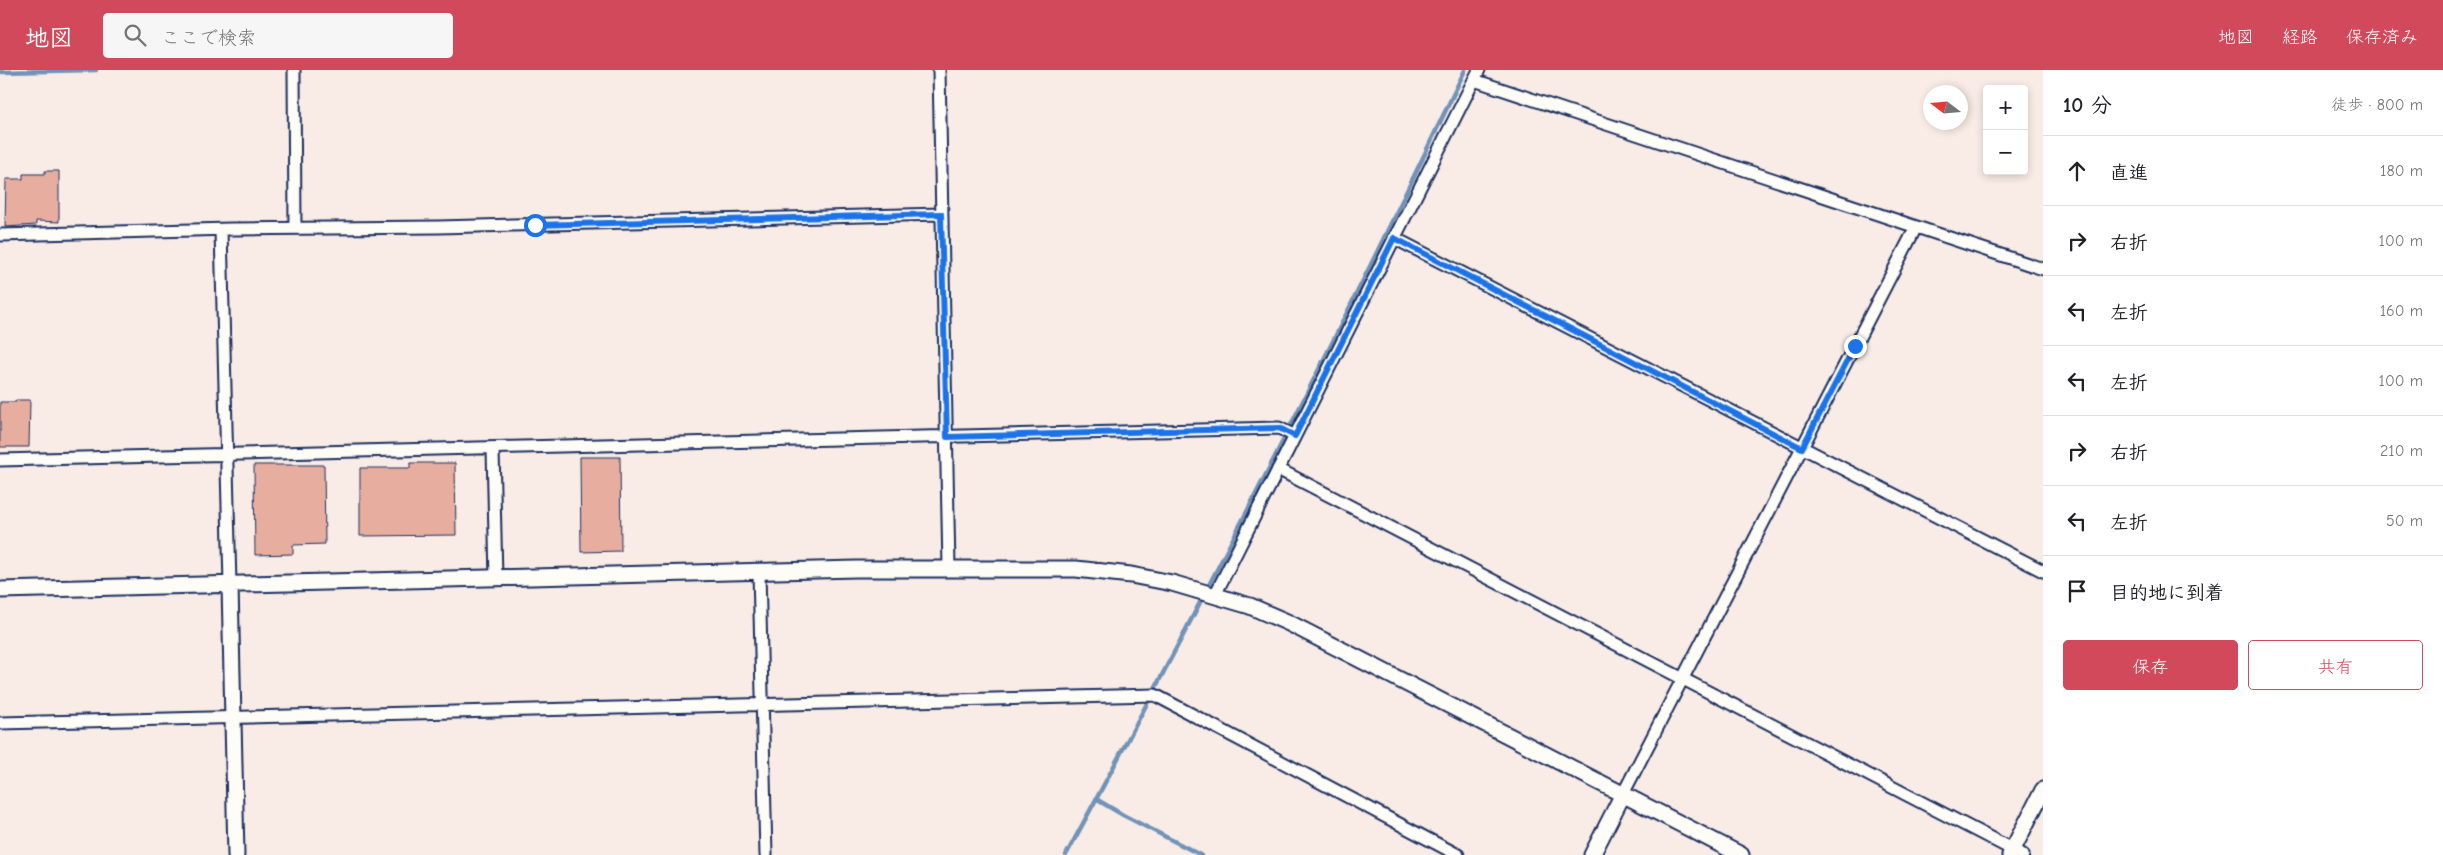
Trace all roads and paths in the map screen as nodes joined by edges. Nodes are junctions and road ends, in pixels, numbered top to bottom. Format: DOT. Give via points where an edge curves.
graph roads {
  1 [pos="294,70"];
  2 [pos="939,70"];
  3 [pos="1476,75"];
  4 [pos="941,214"];
  5 [pos="1916,227"];
  6 [pos="296,228"];
  7 [pos="220,230"];
  8 [pos="0,235"];
  9 [pos="1394,238"];
  10 [pos="2043,269"];
  11 [pos="1295,436"];
  12 [pos="947,437"];
  13 [pos="1802,448"];
  14 [pos="493,449"];
  15 [pos="227,456"];
  16 [pos="0,460"];
  17 [pos="1278,469"];
  18 [pos="949,568"];
  19 [pos="2043,570"];
  20 [pos="759,572"];
  21 [pos="496,578"];
  22 [pos="230,585"];
  23 [pos="0,590"];
  24 [pos="1215,595"];
  25 [pos="1683,677"];
  26 [pos="762,703"];
  27 [pos="233,716"];
  28 [pos="0,723"];
  29 [pos="2043,790"];
  30 [pos="1623,794"];
  31 [pos="2015,853"];
  32 [pos="236,855"];
  33 [pos="766,855"];
  34 [pos="1458,855"];
  35 [pos="1592,855"];
  36 [pos="1742,855"];
  1 -- 6 [label="street"];
  2 -- 4 [label="street"];
  3 -- 5 [label="street"];
  3 -- 9 [label="street"];
  4 -- 6 [label="street"];
  4 -- 12 [label="street"];
  5 -- 10 [label="street"];
  5 -- 13 [label="street"];
  6 -- 7 [label="street"];
  7 -- 8 [label="street"];
  7 -- 15 [label="street"];
  9 -- 11 [label="street"];
  9 -- 13 [label="street"];
  11 -- 12 [label="street" via="1279,428"];
  11 -- 17 [label="street"];
  12 -- 14 [label="street"];
  12 -- 18 [label="street"];
  13 -- 19 [label="street"];
  13 -- 25 [label="street"];
  14 -- 15 [label="street"];
  14 -- 21 [label="street"];
  15 -- 16 [label="street"];
  15 -- 22 [label="street"];
  17 -- 24 [label="street"];
  17 -- 25 [label="street"];
  18 -- 20 [label="street"];
  18 -- 24 [label="street" via="1076,568 1139,576"];
  20 -- 21 [label="street"];
  20 -- 26 [label="street"];
  21 -- 22 [label="street"];
  22 -- 23 [label="street"];
  22 -- 27 [label="street"];
  24 -- 30 [label="street" via="1250,606 1289,624"];
  25 -- 30 [label="street"];
  25 -- 31 [label="street"];
  26 -- 27 [label="street"];
  26 -- 33 [label="street"];
  26 -- 34 [label="street" via="1155,695"];
  27 -- 28 [label="street"];
  27 -- 32 [label="street"];
  29 -- 31 [label="street"];
  30 -- 35 [label="street"];
  30 -- 36 [label="street"];
}
